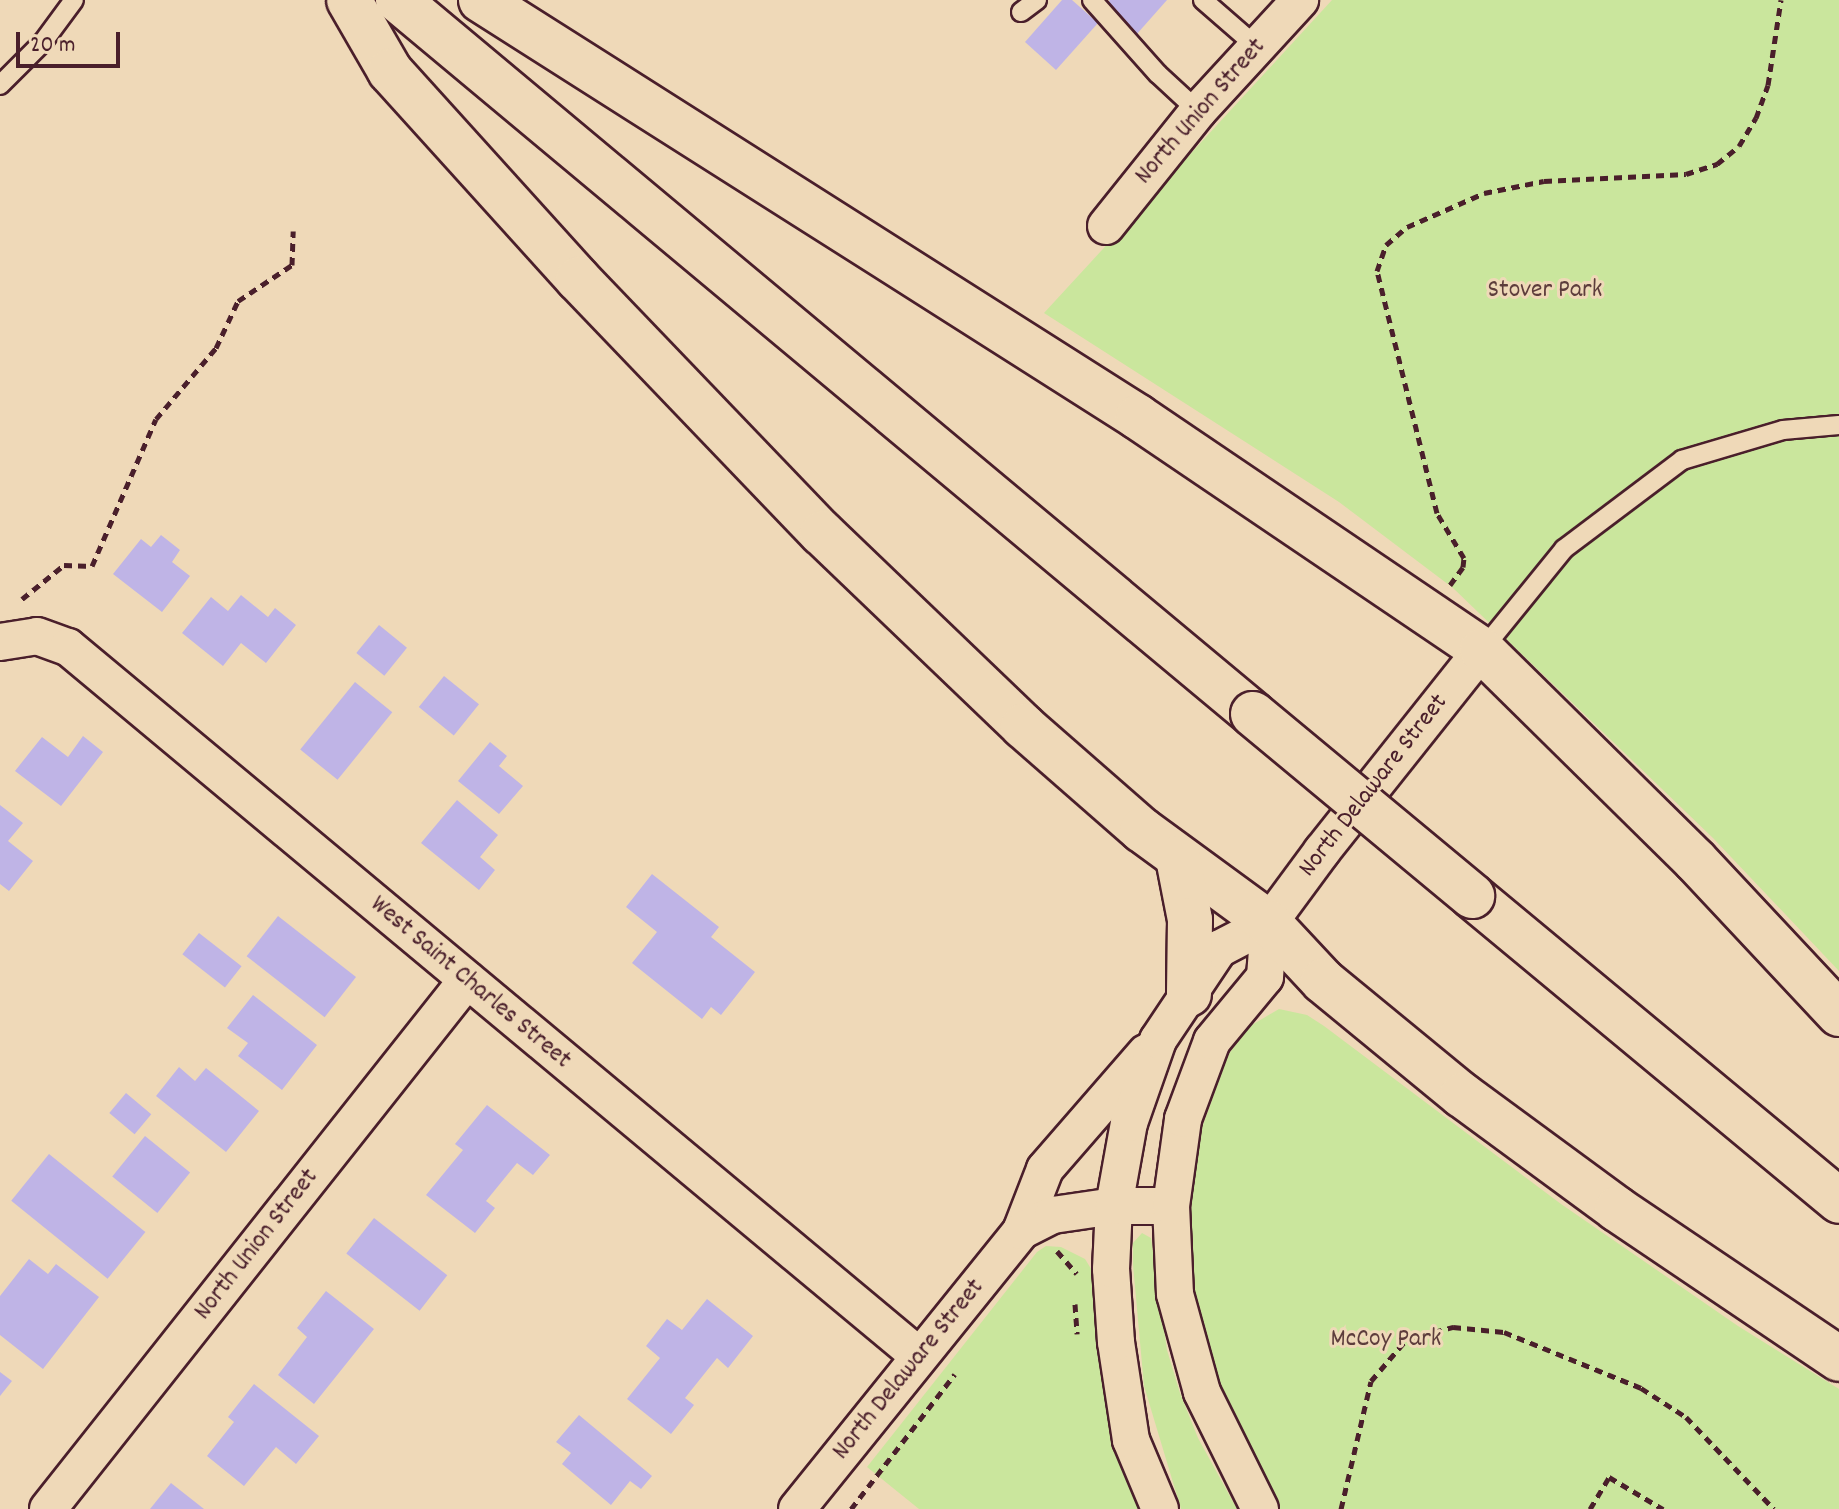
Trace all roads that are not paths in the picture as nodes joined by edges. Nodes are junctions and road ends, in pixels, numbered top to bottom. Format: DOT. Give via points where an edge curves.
graph roads {
  1 [pos="74,0"];
  2 [pos="349,0"];
  3 [pos="398,0"];
  4 [pos="1037,0"];
  5 [pos="1092,0"];
  6 [pos="1203,0"];
  7 [pos="1300,0"];
  8 [pos="494,3"];
  9 [pos="1021,12"];
  10 [pos="1257,47"];
  11 [pos="0,85"];
  12 [pos="1198,111"];
  13 [pos="1106,226"];
  14 [pos="1839,425"];
  15 [pos="5,640"];
  16 [pos="1482,650"];
  17 [pos="1178,858"];
  18 [pos="1269,923"];
  19 [pos="467,980"];
  20 [pos="1189,994"];
  21 [pos="1839,1014"];
  22 [pos="1158,1040"];
  23 [pos="1839,1201"];
  24 [pos="1114,1206"];
  25 [pos="1171,1206"];
  26 [pos="1021,1231"];
  27 [pos="919,1356"];
  28 [pos="1839,1359"];
  29 [pos="48,1509"];
  30 [pos="797,1509"];
  31 [pos="1160,1509"];
  32 [pos="1260,1509"];
  1 -- 11 [label="lane" via="43,42"];
  2 -- 17 [label="main road" via="390,71 680,388 1023,726"];
  3 -- 23 [label="main road, bridge"];
  4 -- 9 [label="lane"];
  5 -- 12 [label="lane"];
  6 -- 10 [label="lane"];
  7 -- 10 [label="street, North Union Street"];
  8 -- 16 [label="main road" via="1138,417"];
  10 -- 12 [label="street, North Union Street"];
  12 -- 13 [label="street, North Union Street"];
  14 -- 16 [label="lane" via="1783,430 1682,460 1564,549"];
  15 -- 19 [label="street, West Saint Charles Street" via="37,636 68,647"];
  16 -- 18 [label="street, North Delaware Street"];
  16 -- 21 [label="main road" via="1695,860"];
  17 -- 18 [label="main road"];
  17 -- 20 [label="main road" via="1190,920"];
  18 -- 20 [label="street" via="1219,949"];
  18 -- 25 [label="street" via="1265,977 1212,1041 1183,1119"];
  18 -- 28 [label="main road" via="1323,981 1462,1095 1617,1209"];
  19 -- 27 [label="street, West Saint Charles Street"];
  19 -- 29 [label="street, North Union Street"];
  20 -- 22 [label="street"];
  22 -- 24 [label="street" via="1129,1123"];
  22 -- 26 [label="street, North Delaware Street" via="1045,1169"];
  24 -- 25 [label="street, North Delaware Street"];
  24 -- 26 [label="street, North Delaware Street" via="1053,1215"];
  24 -- 31 [label="street" via="1111,1269 1131,1440"];
  25 -- 32 [label="street" via="1175,1294 1202,1392"];
  26 -- 27 [label="street, North Delaware Street"];
  27 -- 30 [label="street, North Delaware Street"];
}
